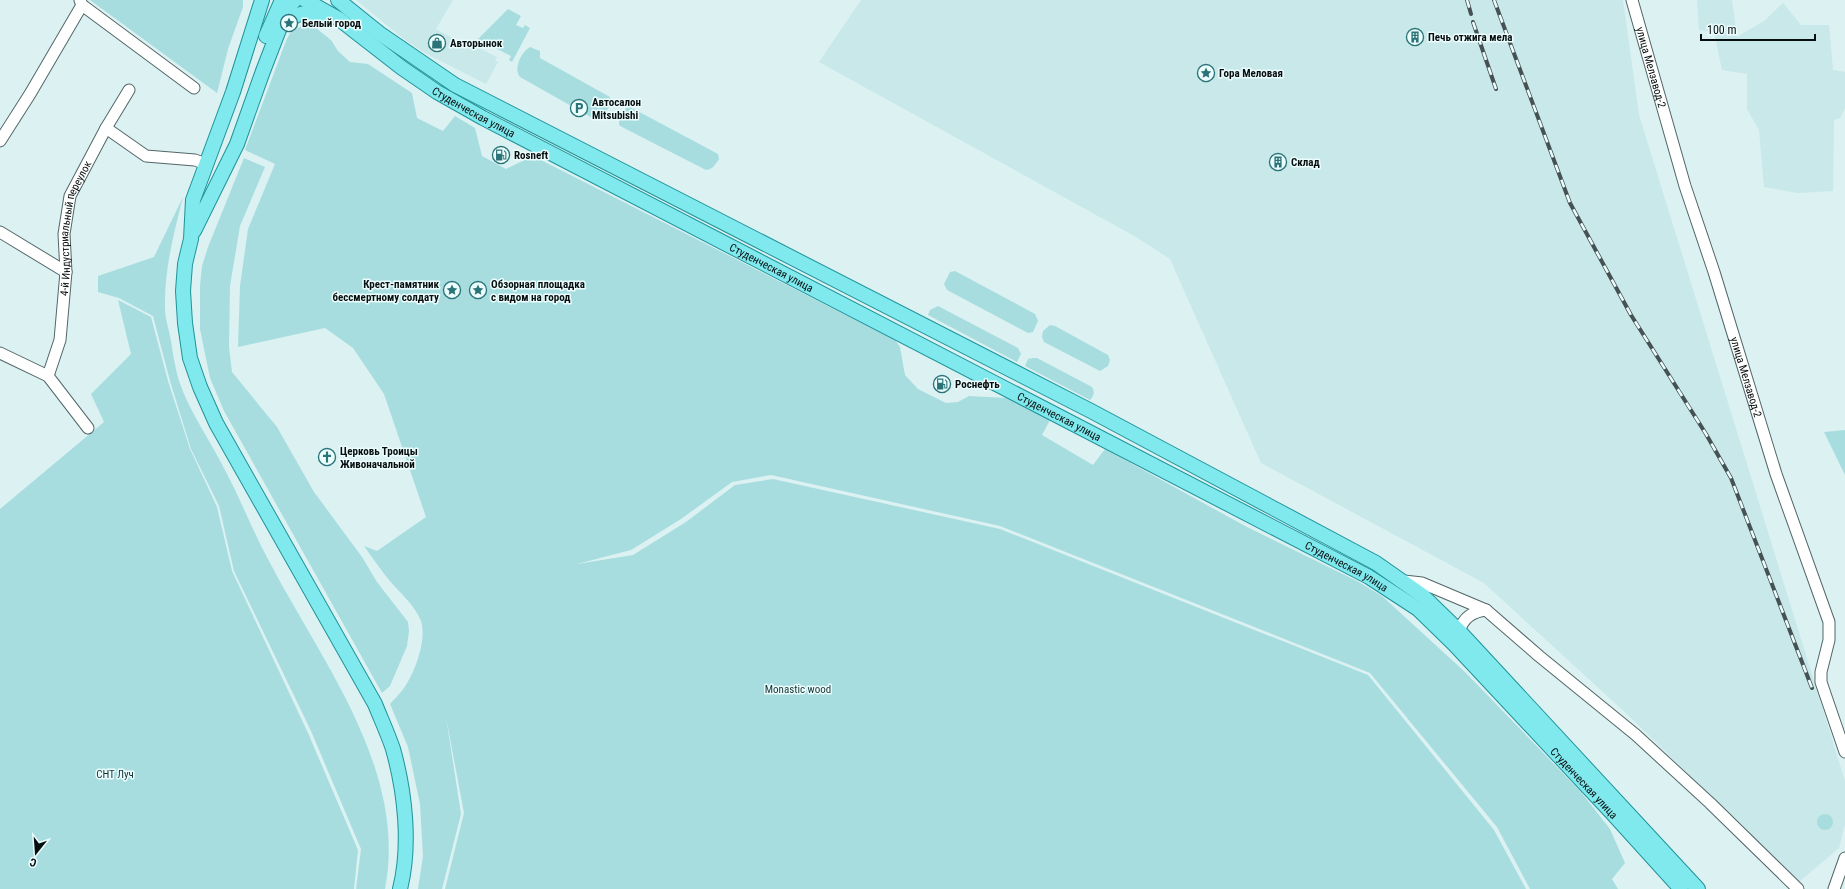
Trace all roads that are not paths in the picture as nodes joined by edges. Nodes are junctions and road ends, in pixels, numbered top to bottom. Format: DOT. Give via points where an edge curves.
graph roads {
  1 [pos="262,0"];
  2 [pos="282,0"];
  3 [pos="295,0"];
  4 [pos="305,0"];
  5 [pos="1632,0"];
  6 [pos="343,2"];
  7 [pos="81,3"];
  8 [pos="339,19"];
  9 [pos="280,28"];
  10 [pos="411,56"];
  11 [pos="402,68"];
  12 [pos="194,88"];
  13 [pos="129,90"];
  14 [pos="106,128"];
  15 [pos="1,136"];
  16 [pos="206,164"];
  17 [pos="0,232"];
  18 [pos="191,238"];
  19 [pos="66,272"];
  20 [pos="0,353"];
  21 [pos="48,376"];
  22 [pos="88,428"];
  23 [pos="1404,581"];
  24 [pos="1486,610"];
  25 [pos="1459,631"];
  26 [pos="1845,752"];
  27 [pos="1845,858"];
  28 [pos="400,889"];
  29 [pos="1681,889"];
  30 [pos="1698,889"];
  31 [pos="1798,889"];
  32 [pos="1834,889"];
  1 -- 16 [label="main road" via="233,92"];
  2 -- 18 [label="main road"];
  3 -- 9 [label="main road" via="290,5"];
  4 -- 8 [label="main road, Студенческая улица"];
  5 -- 26 [label="street, улица Мелзавод-2" via="1685,186 1776,474 1829,622 1829,640 1821,682"];
  6 -- 10 [label="main road, Студенческая улица"];
  7 -- 12 [label="street"];
  7 -- 15 [label="street" via="30,94"];
  8 -- 9 [label="main road" via="303,12 292,16"];
  8 -- 11 [label="main road, Студенческая улица"];
  9 -- 18 [label="main road" via="237,144"];
  10 -- 11 [label="main road"];
  10 -- 23 [label="main road, Студенческая улица" via="461,89 1090,411 1376,563"];
  11 -- 29 [label="main road, Студенческая улица" via="437,92 484,118 1368,577 1418,609 1454,644"];
  13 -- 14 [label="street, 4-й Индустриальный переулок"];
  14 -- 16 [label="street" via="146,156 195,160"];
  14 -- 19 [label="street, 4-й Индустриальный переулок" via="70,196 64,234"];
  16 -- 18 [label="main road" via="193,200"];
  17 -- 19 [label="street"];
  18 -- 28 [label="main road" via="185,264 184,291 190,358 216,423 375,704 393,749 406,814 404,876"];
  19 -- 21 [label="street, 4-й Индустриальный переулок" via="60,340"];
  20 -- 21 [label="street"];
  21 -- 22 [label="street"];
  23 -- 24 [label="street" via="1422,583"];
  23 -- 25 [label="main road, Студенческая улица"];
  24 -- 25 [label="street" via="1474,612 1462,623"];
  24 -- 31 [label="street" via="1642,741"];
  25 -- 30 [label="main road, Студенческая улица"];
  27 -- 32 [label="street"];
}
